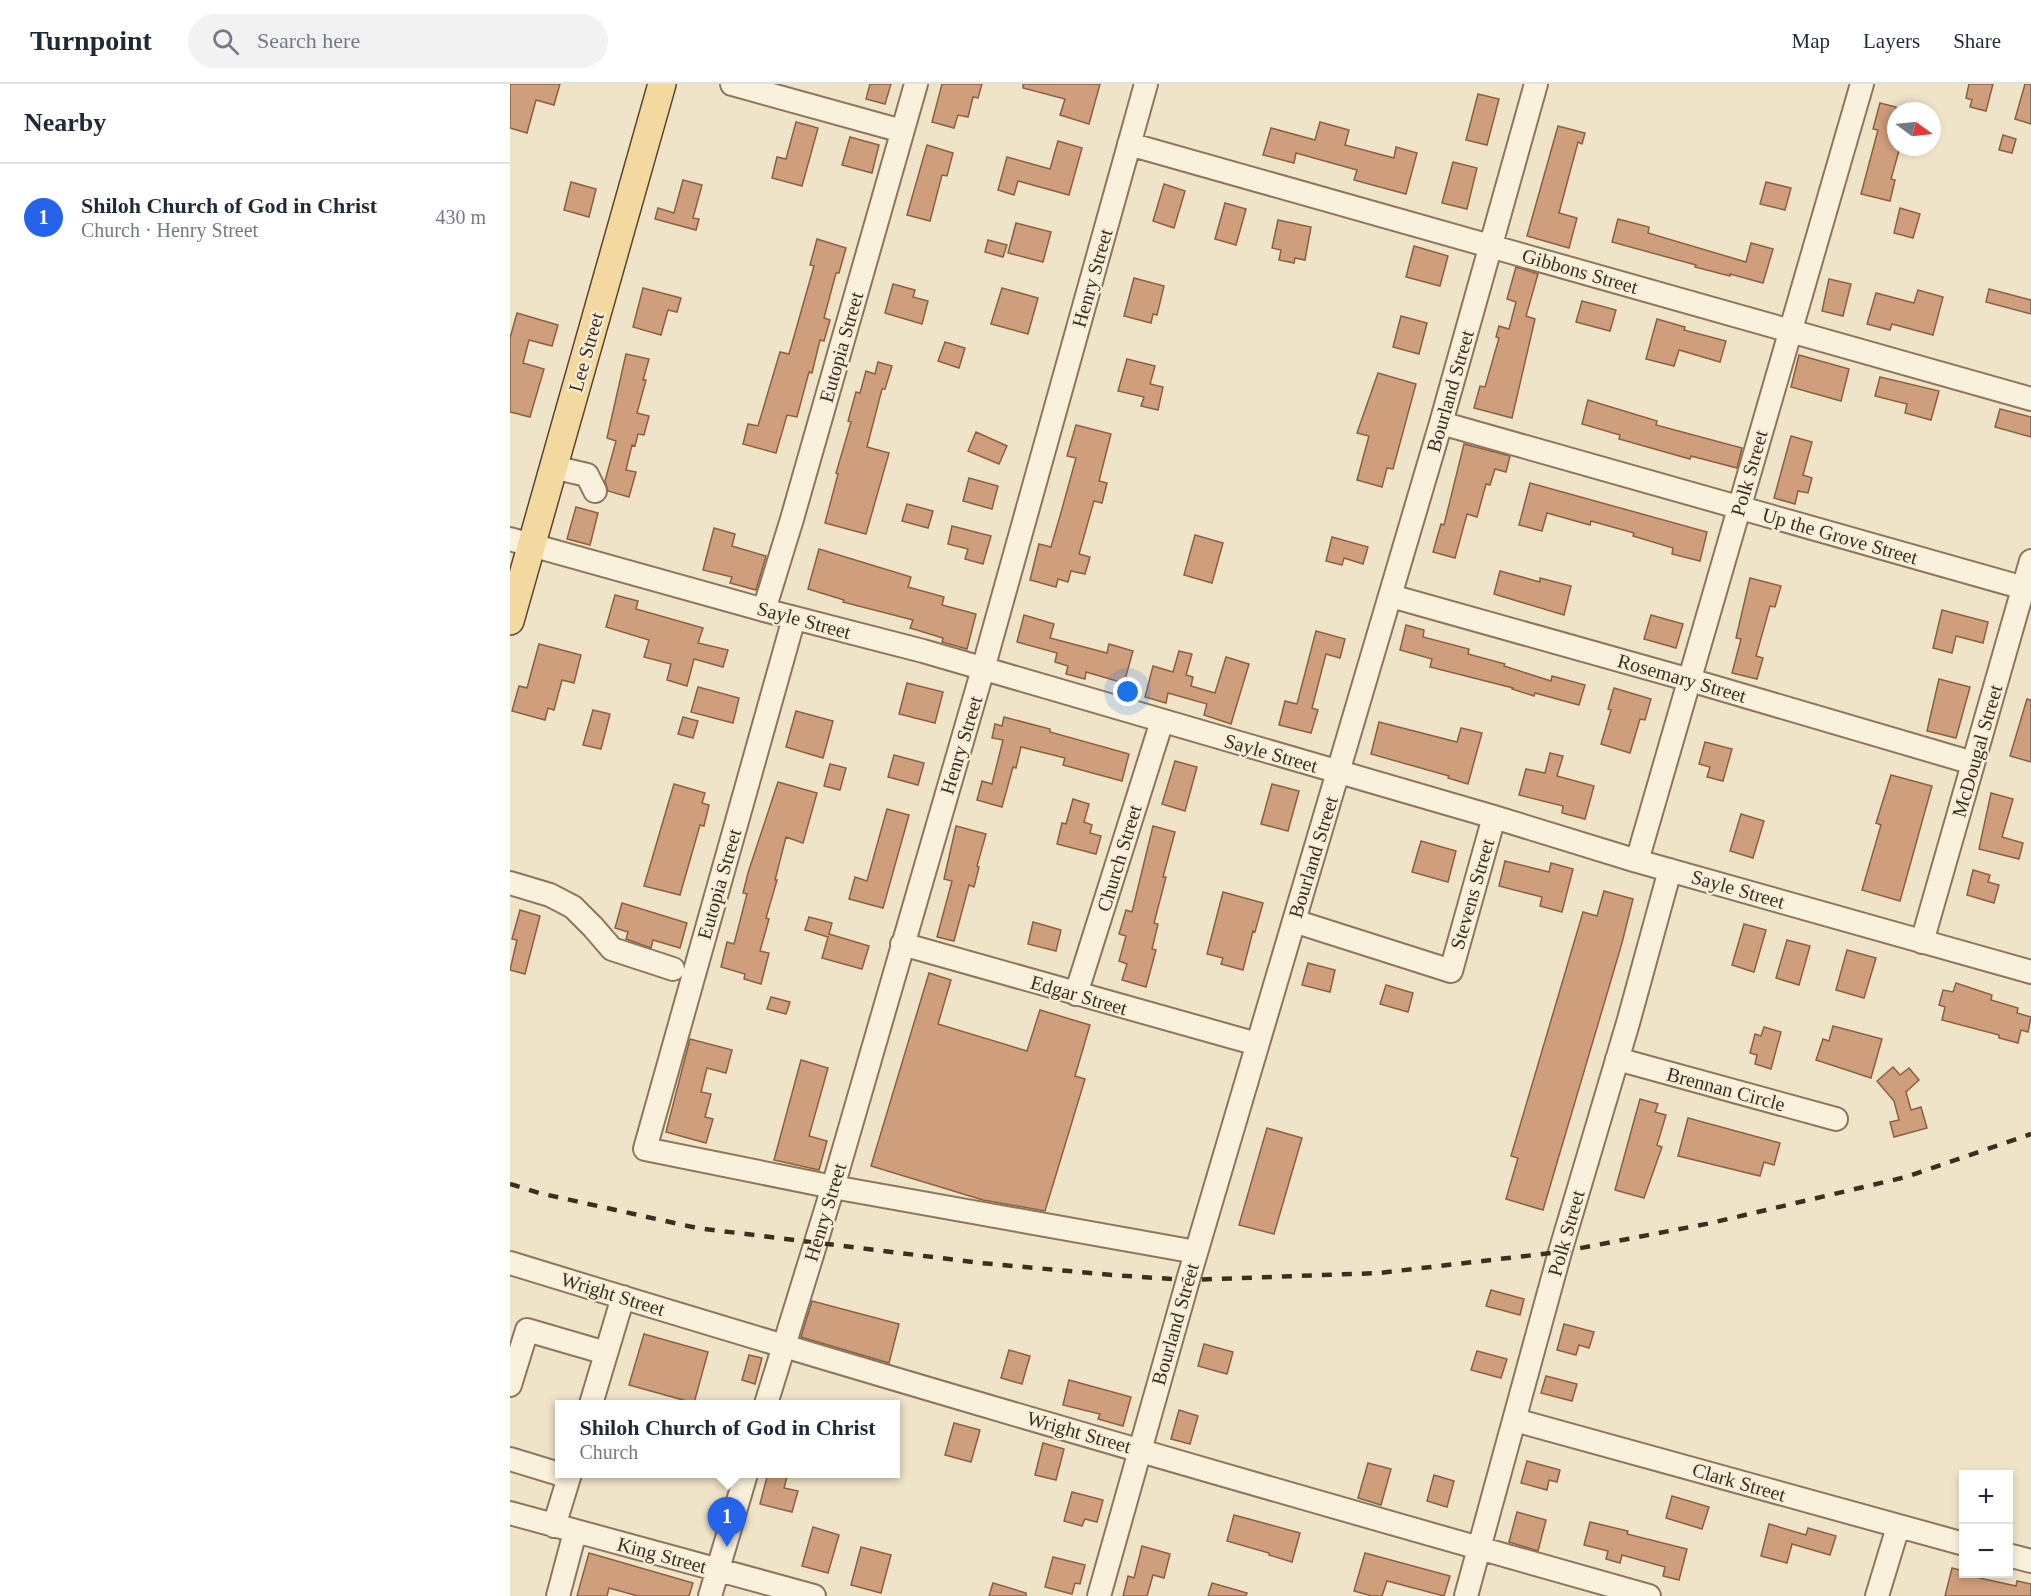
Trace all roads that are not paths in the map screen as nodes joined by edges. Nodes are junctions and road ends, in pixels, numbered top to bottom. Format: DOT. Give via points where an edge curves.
graph roads {
  1 [pos="662,84"];
  2 [pos="732,84"];
  3 [pos="916,84"];
  4 [pos="1146,84"];
  5 [pos="1536,84"];
  6 [pos="1862,84"];
  7 [pos="902,131"];
  8 [pos="1129,144"];
  9 [pos="1491,246"];
  10 [pos="1790,331"];
  11 [pos="2031,399"];
  12 [pos="1441,423"];
  13 [pos="553,467"];
  14 [pos="595,491"];
  15 [pos="1739,507"];
  16 [pos="521,542"];
  17 [pos="2031,561"];
  18 [pos="2027,589"];
  19 [pos="1391,596"];
  20 [pos="764,610"];
  21 [pos="794,618"];
  22 [pos="510,621"];
  23 [pos="983,669"];
  24 [pos="1690,680"];
  25 [pos="1162,721"];
  26 [pos="1973,763"];
  27 [pos="1338,772"];
  28 [pos="1494,817"];
  29 [pos="1637,861"];
  30 [pos="1670,870"];
  31 [pos="510,883"];
  32 [pos="1294,921"];
  33 [pos="1922,942"];
  34 [pos="902,944"];
  35 [pos="673,969"];
  36 [pos="2031,972"];
  37 [pos="1076,994"];
  38 [pos="1257,1044"];
  39 [pos="1617,1059"];
  40 [pos="1836,1119"];
  41 [pos="833,1187"];
  42 [pos="1196,1252"];
  43 [pos="510,1263"];
  44 [pos="623,1297"];
  45 [pos="784,1347"];
  46 [pos="606,1353"];
  47 [pos="510,1385"];
  48 [pos="592,1400"];
  49 [pos="767,1400"];
  50 [pos="1515,1420"];
  51 [pos="1139,1450"];
  52 [pos="510,1459"];
  53 [pos="555,1471"];
  54 [pos="570,1478"];
  55 [pos="745,1478"];
  56 [pos="510,1513"];
  57 [pos="1898,1527"];
  58 [pos="565,1529"];
  59 [pos="1959,1543"];
  60 [pos="1479,1548"];
  61 [pos="2013,1556"];
  62 [pos="2031,1561"];
  63 [pos="718,1570"];
  64 [pos="558,1596"];
  65 [pos="710,1596"];
  66 [pos="814,1596"];
  67 [pos="1099,1596"];
  68 [pos="1466,1596"];
  69 [pos="1649,1596"];
  70 [pos="1877,1596"];
  1 -- 13 [label="main road, Lee Street"];
  2 -- 7 [label="street"];
  3 -- 7 [label="street, Eutopia Street"];
  4 -- 8 [label="street, Henry Street"];
  5 -- 9 [label="street, Bourland Street"];
  6 -- 10 [label="street, Polk Street"];
  7 -- 20 [label="street, Eutopia Street"];
  8 -- 9 [label="street, Gibbons Street"];
  8 -- 23 [label="street, Henry Street"];
  9 -- 10 [label="street, Gibbons Street"];
  9 -- 12 [label="street, Bourland Street"];
  10 -- 11 [label="street, Gibbons Street"];
  10 -- 15 [label="street, Polk Street"];
  12 -- 15 [label="street, Up the Grove Street"];
  12 -- 19 [label="street, Bourland Street"];
  13 -- 14 [label="street" via="586,476"];
  13 -- 16 [label="main road, Lee Street"];
  15 -- 18 [label="street, Up the Grove Street"];
  15 -- 24 [label="street, Polk Street"];
  16 -- 20 [label="street, Sayle Street"];
  16 -- 22 [label="main road, Lee Street"];
  17 -- 18 [label="street, McDougal Street"];
  18 -- 26 [label="street, McDougal Street"];
  19 -- 24 [label="street, Rosemary Street"];
  19 -- 27 [label="street, Bourland Street"];
  20 -- 21 [label="street, Sayle Street"];
  21 -- 23 [label="street, Sayle Street"];
  21 -- 41 [label="street, Eutopia Street" via="645,1149"];
  23 -- 25 [label="street, Sayle Street"];
  23 -- 34 [label="street, Henry Street"];
  24 -- 26 [label="street, Rosemary Street"];
  24 -- 29 [label="street, Polk Street"];
  25 -- 27 [label="street, Sayle Street"];
  25 -- 37 [label="street, Church Street"];
  26 -- 33 [label="street, McDougal Street"];
  27 -- 28 [label="street, Sayle Street"];
  27 -- 32 [label="street, Bourland Street"];
  28 -- 29 [label="street, Sayle Street"];
  28 -- 32 [label="street, Stevens Street" via="1451,971"];
  29 -- 30 [label="street, Sayle Street"];
  30 -- 33 [label="street, Sayle Street"];
  30 -- 39 [label="street, Polk Street"];
  31 -- 35 [label="street" via="573,907 612,949"];
  32 -- 38 [label="street, Bourland Street"];
  33 -- 36 [label="street, Sayle Street"];
  34 -- 37 [label="street, Edgar Street"];
  34 -- 41 [label="street, Henry Street"];
  37 -- 38 [label="street, Edgar Street"];
  38 -- 42 [label="street, Bourland Street"];
  39 -- 40 [label="street, Brennan Circle"];
  39 -- 50 [label="street, Polk Street"];
  41 -- 42 [label="street"];
  41 -- 45 [label="street, Henry Street"];
  42 -- 51 [label="street, Bourland Street"];
  43 -- 44 [label="street, Wright Street"];
  44 -- 45 [label="street, Wright Street"];
  44 -- 46 [label="street"];
  45 -- 49 [label="street, Henry Street"];
  45 -- 51 [label="street, Wright Street"];
  46 -- 47 [label="street" via="526,1329"];
  46 -- 48 [label="street"];
  50 -- 57 [label="street, Clark Street"];
  50 -- 60 [label="street, Polk Street"];
  51 -- 60 [label="street, Wright Street"];
  51 -- 67 [label="street, Bourland Street"];
  52 -- 53 [label="street"];
  54 -- 58 [label="street"];
  55 -- 63 [label="street"];
  56 -- 58 [label="street, King Street"];
  57 -- 59 [label="street, Clark Street"];
  57 -- 70 [label="street"];
  58 -- 63 [label="street, King Street"];
  58 -- 64 [label="street"];
  60 -- 68 [label="street, Polk Street"];
  60 -- 69 [label="street, Wright Street"];
  61 -- 62 [label="street"];
  63 -- 65 [label="street"];
  63 -- 66 [label="street, King Street"];
}
